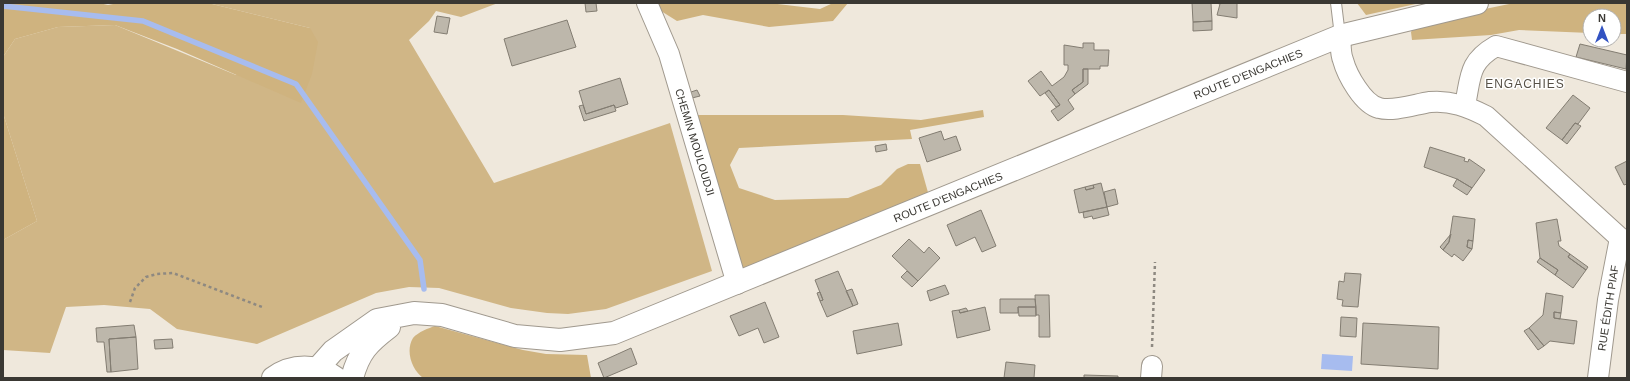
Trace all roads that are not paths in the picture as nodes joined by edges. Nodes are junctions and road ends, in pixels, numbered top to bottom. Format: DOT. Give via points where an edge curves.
graph roads {
  1 [pos="646,3"];
  2 [pos="1336,3"];
  3 [pos="1477,3"];
  4 [pos="1340,36"];
  5 [pos="1627,82"];
  6 [pos="1465,105"];
  7 [pos="1624,239"];
  8 [pos="737,284"];
  9 [pos="414,313"];
  10 [pos="317,368"];
  11 [pos="273,378"];
  12 [pos="336,378"];
  13 [pos="352,378"];
  14 [pos="1598,378"];
  1 -- 8 [label="street, CHEMIN MOULOUDJI" via="669,54"];
  2 -- 4 [label="lane"];
  3 -- 4 [label="street, ROUTE D'ENGACHIES"];
  4 -- 6 [label="street" via="1342,60 1352,79 1361,95 1378,108 1406,108 1431,102"];
  4 -- 8 [label="street, ROUTE D'ENGACHIES"];
  5 -- 6 [label="street" via="1496,46 1478,59"];
  6 -- 7 [label="street" via="1486,116"];
  7 -- 14 [label="street, RUE ÉDITH PIAF" via="1608,300"];
  8 -- 9 [label="street, ROUTE D'ENGACHIES" via="614,333 560,340 515,336 442,314"];
  9 -- 10 [label="street, ROUTE D'ENGACHIES" via="377,320 333,351"];
  9 -- 13 [label="street" via="388,328 368,344 357,360"];
  10 -- 11 [label="street" via="299,367 281,372"];
  10 -- 12 [label="street"];
}
